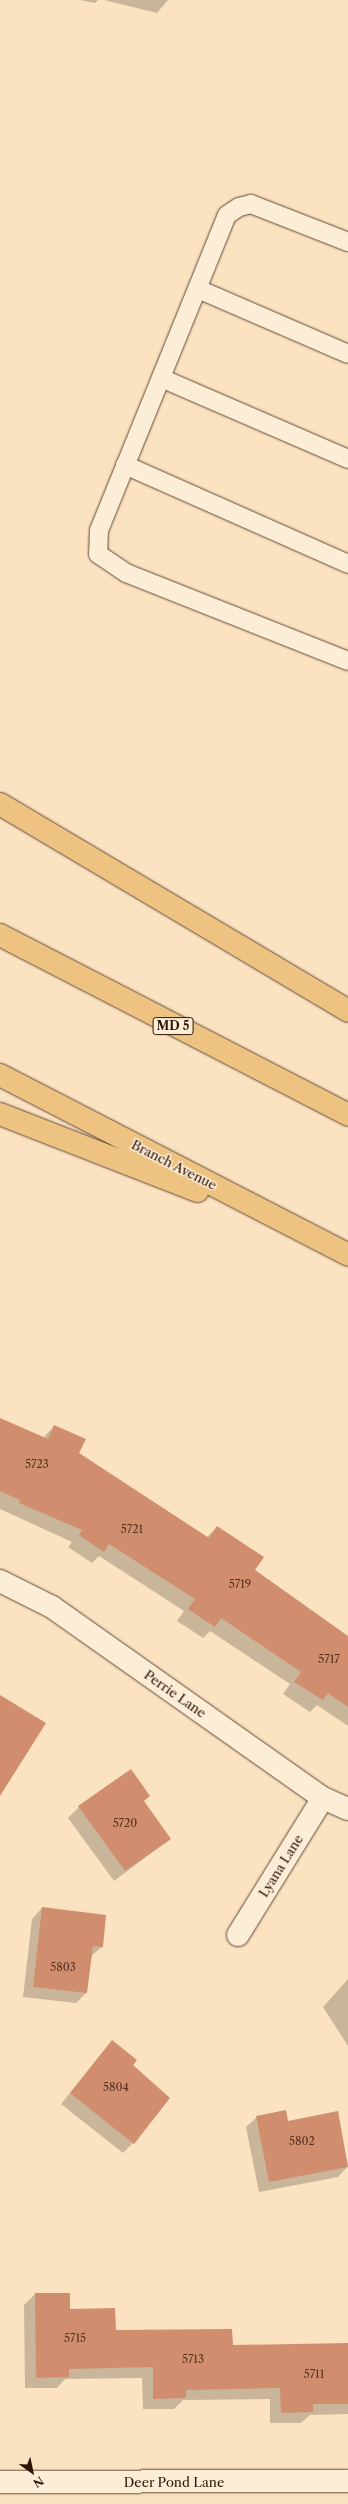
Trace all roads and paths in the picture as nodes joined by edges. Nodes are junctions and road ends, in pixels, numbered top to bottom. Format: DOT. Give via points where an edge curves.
graph roads {
  1 [pos="348,242"];
  2 [pos="198,289"];
  3 [pos="348,354"];
  4 [pos="161,378"];
  5 [pos="348,459"];
  6 [pos="125,465"];
  7 [pos="348,564"];
  8 [pos="348,661"];
  9 [pos="0,804"];
  10 [pos="0,935"];
  11 [pos="348,1011"];
  12 [pos="0,1075"];
  13 [pos="0,1114"];
  14 [pos="348,1115"];
  15 [pos="305,1233"];
  16 [pos="348,1255"];
  17 [pos="0,1581"];
  18 [pos="323,1798"];
  19 [pos="348,1809"];
  20 [pos="238,1935"];
  21 [pos="348,2481"];
  22 [pos="0,2482"];
  1 -- 2 [label="lane" via="251,204 239,207 227,215"];
  2 -- 3 [label="lane"];
  2 -- 4 [label="lane"];
  4 -- 5 [label="lane"];
  4 -- 6 [label="lane"];
  6 -- 7 [label="lane"];
  6 -- 8 [label="lane" via="99,530 98,554 126,573"];
  9 -- 11 [label="highway"];
  10 -- 14 [label="highway, MD 5"];
  12 -- 15 [label="highway, Branch Avenue"];
  13 -- 15 [label="highway"];
  15 -- 16 [label="highway, Branch Avenue"];
  17 -- 18 [label="street, Perrie Lane" via="52,1607"];
  18 -- 19 [label="street, Perrie Lane"];
  18 -- 20 [label="street, Lyana Lane"];
  21 -- 22 [label="street, Deer Pond Lane"];
}
